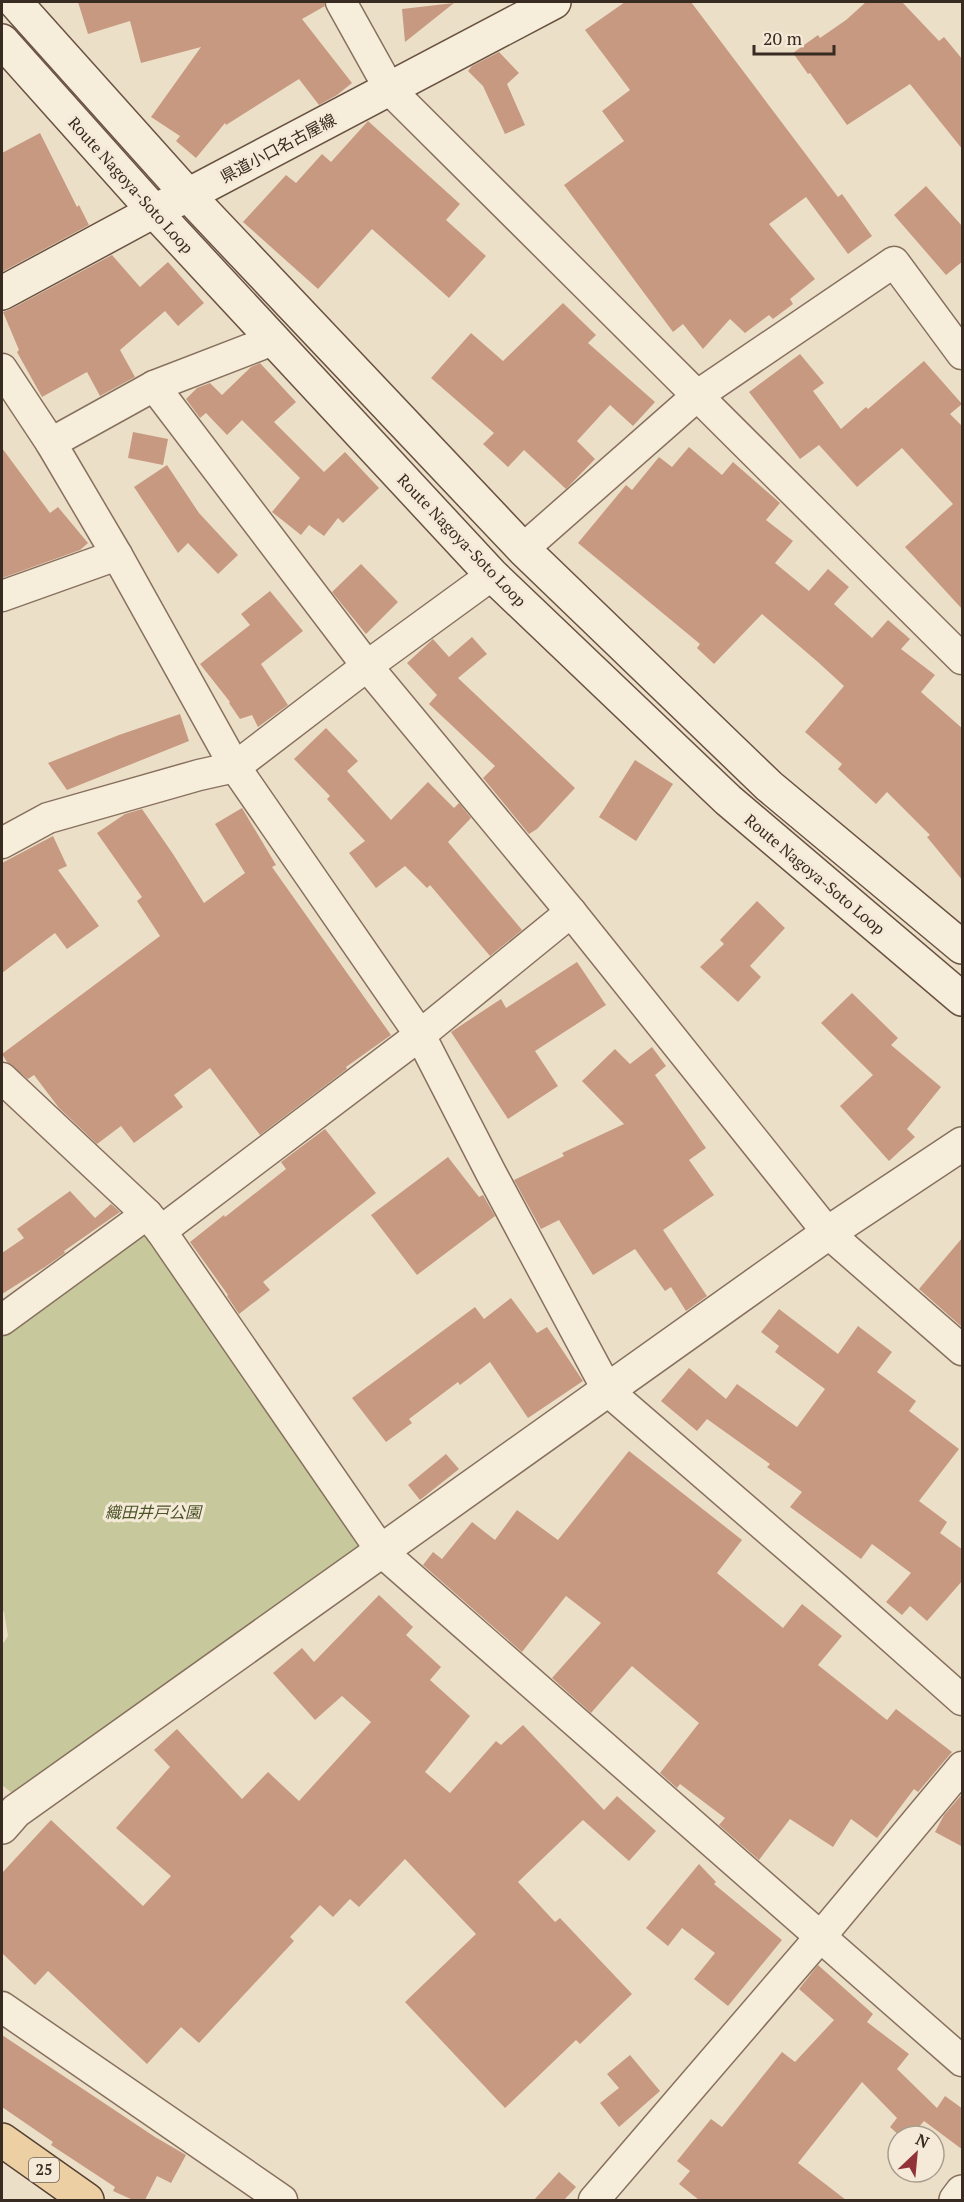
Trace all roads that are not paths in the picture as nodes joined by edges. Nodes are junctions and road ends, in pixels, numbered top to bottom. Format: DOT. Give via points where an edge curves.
graph roads {
  1 [pos="15,2"];
  2 [pos="341,2"];
  3 [pos="554,2"];
  4 [pos="2,41"];
  5 [pos="390,90"];
  6 [pos="188,195"];
  7 [pos="154,211"];
  8 [pos="2,293"];
  9 [pos="273,340"];
  10 [pos="963,354"];
  11 [pos="2,369"];
  12 [pos="154,386"];
  13 [pos="698,396"];
  14 [pos="51,443"];
  15 [pos="523,549"];
  16 [pos="117,555"];
  17 [pos="492,575"];
  18 [pos="2,596"];
  19 [pos="963,659"];
  20 [pos="367,666"];
  21 [pos="235,767"];
  22 [pos="2,843"];
  23 [pos="571,912"];
  24 [pos="963,947"];
  25 [pos="963,999"];
  26 [pos="420,1035"];
  27 [pos="2,1078"];
  28 [pos="963,1144"];
  29 [pos="154,1223"];
  30 [pos="828,1233"];
  31 [pos="2,1320"];
  32 [pos="963,1350"];
  33 [pos="608,1391"];
  34 [pos="382,1552"];
  35 [pos="963,1700"];
  36 [pos="963,1767"];
  37 [pos="6,1813"];
  38 [pos="821,1936"];
  39 [pos="2,2007"];
  40 [pos="963,2061"];
  41 [pos="2,2140"];
  42 [pos="963,2192"];
  43 [pos="87,2200"];
  44 [pos="282,2200"];
  45 [pos="594,2200"];
  46 [pos="956,2200"];
  1 -- 6 [label="main road"];
  2 -- 5 [label="street"];
  3 -- 5 [label="main road, 県道小口名古屋線"];
  4 -- 7 [label="main road, Route Nagoya-Soto Loop"];
  5 -- 6 [label="main road, 県道小口名古屋線"];
  5 -- 13 [label="street"];
  6 -- 7 [label="main road, 県道小口名古屋線"];
  6 -- 15 [label="main road"];
  7 -- 8 [label="main road, 県道小口名古屋線"];
  7 -- 9 [label="main road, Route Nagoya-Soto Loop"];
  9 -- 12 [label="street"];
  9 -- 17 [label="main road, Route Nagoya-Soto Loop"];
  10 -- 13 [label="street" via="894,262"];
  11 -- 14 [label="street"];
  12 -- 14 [label="street"];
  12 -- 20 [label="street"];
  13 -- 15 [label="street"];
  13 -- 19 [label="street"];
  14 -- 16 [label="street"];
  15 -- 24 [label="main road" via="770,786"];
  16 -- 18 [label="street"];
  16 -- 21 [label="street"];
  17 -- 20 [label="street"];
  17 -- 25 [label="main road, Route Nagoya-Soto Loop" via="728,800"];
  20 -- 21 [label="street"];
  20 -- 23 [label="street"];
  21 -- 22 [label="street" via="48,818"];
  21 -- 26 [label="street"];
  23 -- 26 [label="street"];
  23 -- 30 [label="street"];
  26 -- 29 [label="street"];
  26 -- 33 [label="street"];
  27 -- 29 [label="street"];
  28 -- 30 [label="main road"];
  29 -- 31 [label="street"];
  29 -- 34 [label="street"];
  30 -- 32 [label="street"];
  30 -- 33 [label="main road"];
  33 -- 34 [label="main road"];
  33 -- 35 [label="street"];
  34 -- 37 [label="main road"];
  34 -- 38 [label="street"];
  36 -- 38 [label="street"];
  38 -- 40 [label="street"];
  38 -- 45 [label="street"];
  39 -- 44 [label="street"];
  41 -- 43 [label="main road, 25"];
  42 -- 46 [label="main road"];
}
